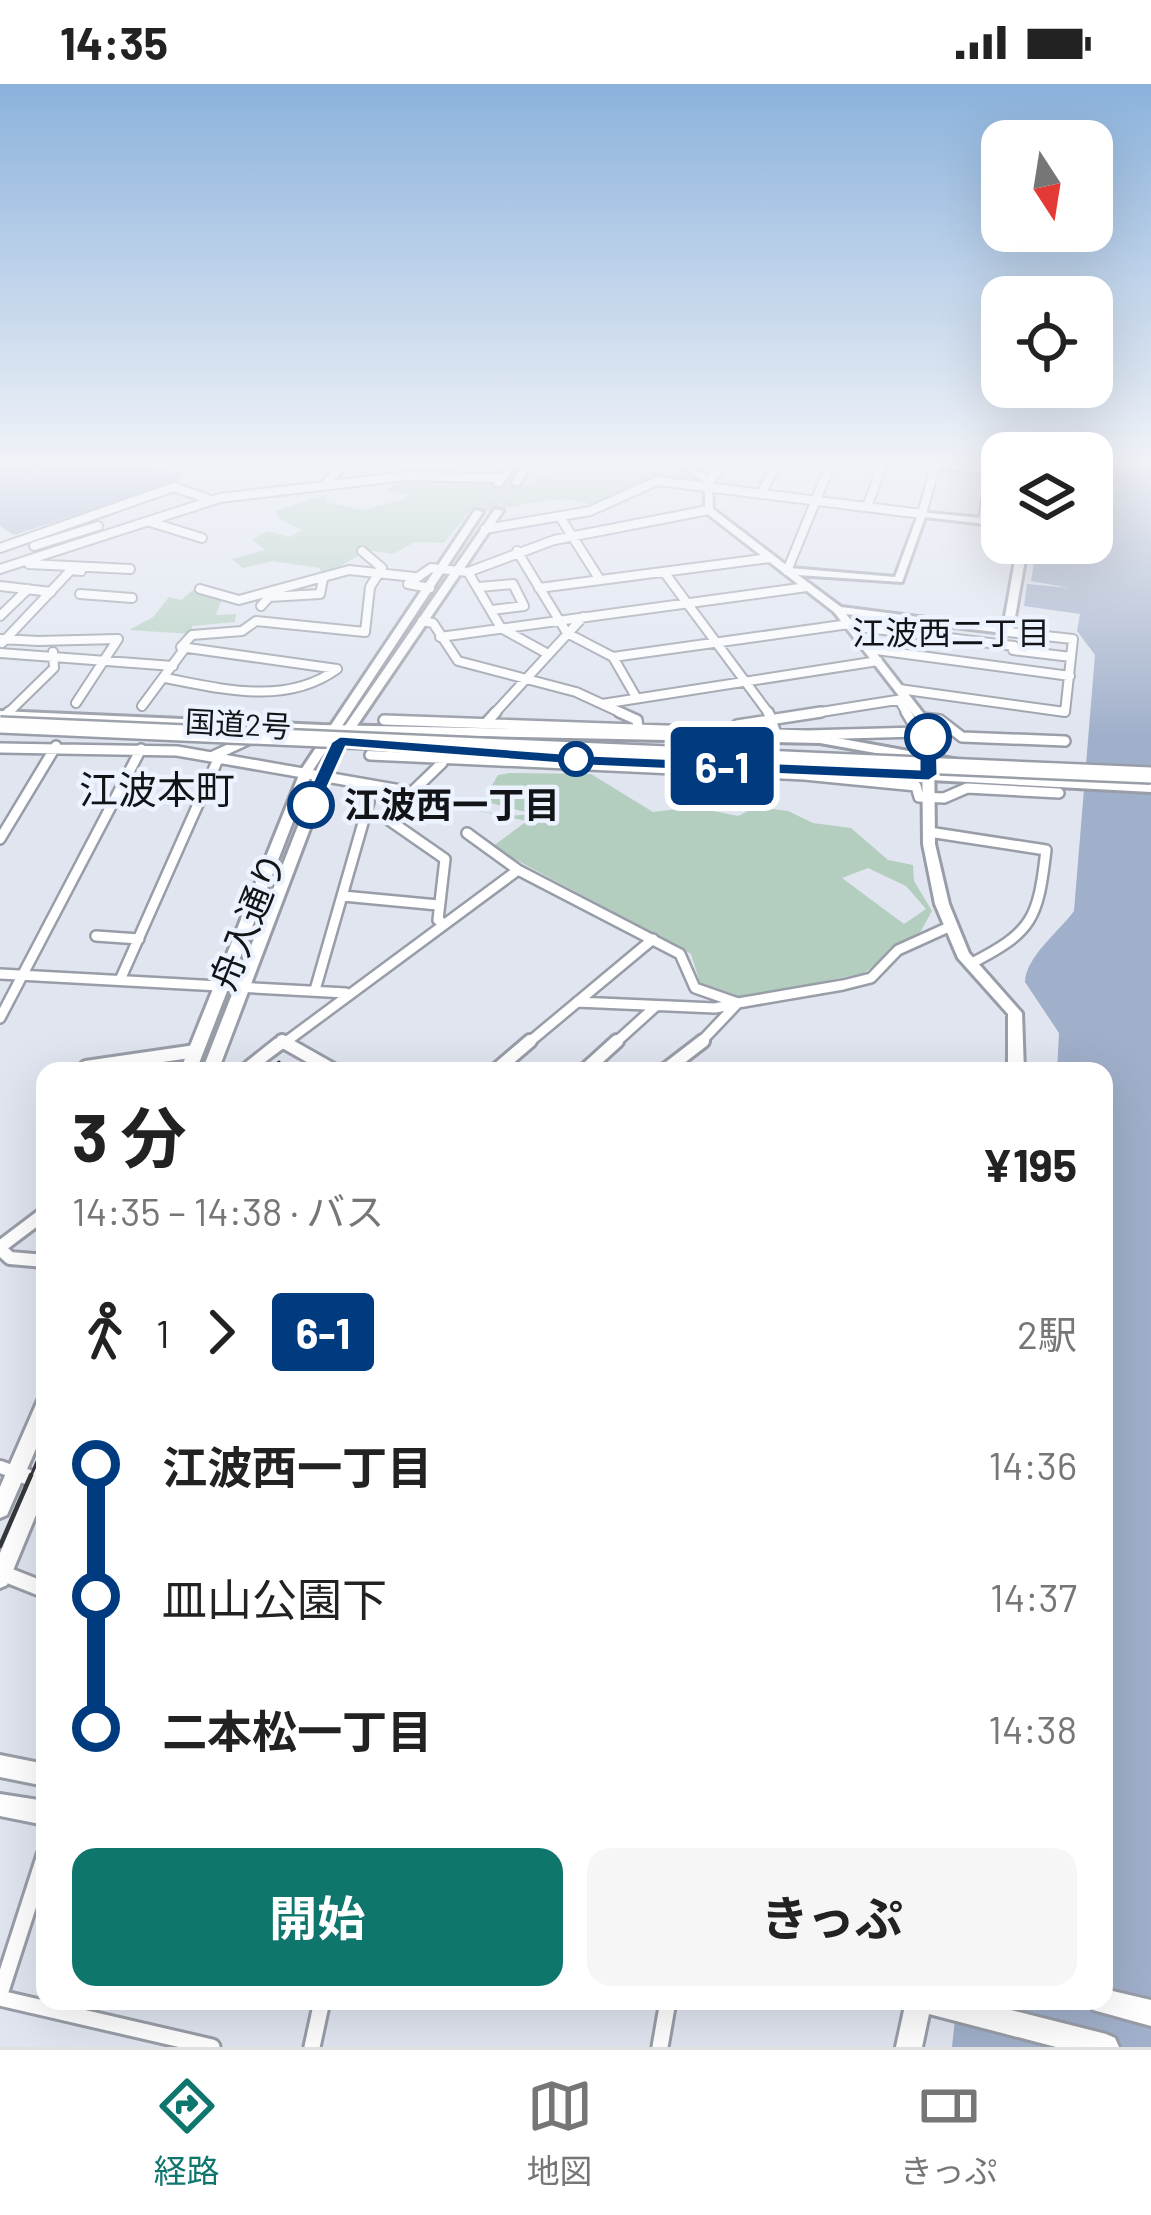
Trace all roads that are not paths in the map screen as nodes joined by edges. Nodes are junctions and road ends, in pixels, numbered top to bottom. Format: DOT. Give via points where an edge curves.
graph roads {
  1 [pos="46,555"];
  2 [pos="366,555"];
  3 [pos="461,555"];
  4 [pos="466,555"];
  5 [pos="505,555"];
  6 [pos="519,555"];
  7 [pos="583,555"];
  8 [pos="766,555"];
  9 [pos="793,555"];
  10 [pos="907,555"];
  11 [pos="770,558"];
  12 [pos="20,563"];
  13 [pos="37,564"];
  14 [pos="1020,564"];
  15 [pos="130,568"];
  16 [pos="0,569"];
  17 [pos="455,570"];
  18 [pos="81,571"];
  19 [pos="787,571"];
  20 [pos="381,572"];
  21 [pos="664,572"];
  22 [pos="414,577"];
  23 [pos="322,579"];
  24 [pos="600,580"];
  25 [pos="479,587"];
  26 [pos="807,587"];
  27 [pos="6,588"];
  28 [pos="430,588"];
  29 [pos="539,588"];
  30 [pos="28,589"];
  31 [pos="200,589"];
  32 [pos="51,592"];
  33 [pos="80,594"];
  34 [pos="132,598"];
  35 [pos="686,603"];
  36 [pos="261,606"];
  37 [pos="492,610"];
  38 [pos="838,610"];
  39 [pos="1,613"];
  40 [pos="26,615"];
  41 [pos="583,617"];
  42 [pos="422,621"];
  43 [pos="560,621"];
  44 [pos="850,625"];
  45 [pos="501,628"];
  46 [pos="1012,632"];
  47 [pos="567,633"];
  48 [pos="440,637"];
  49 [pos="37,641"];
  50 [pos="715,643"];
  51 [pos="1,644"];
  52 [pos="185,648"];
  53 [pos="1013,648"];
  54 [pos="869,649"];
  55 [pos="54,654"];
  56 [pos="548,654"];
  57 [pos="613,657"];
  58 [pos="1071,657"];
  59 [pos="110,658"];
  60 [pos="878,661"];
  61 [pos="173,666"];
  62 [pos="1011,668"];
  63 [pos="1070,676"];
  64 [pos="526,677"];
  65 [pos="165,678"];
  66 [pos="743,680"];
  67 [pos="901,696"];
  68 [pos="636,697"];
  69 [pos="76,704"];
  70 [pos="602,704"];
  71 [pos="142,706"];
  72 [pos="921,718"];
  73 [pos="773,719"];
  74 [pos="384,720"];
  75 [pos="1,721"];
  76 [pos="472,723"];
  77 [pos="486,724"];
  78 [pos="736,725"];
  79 [pos="638,728"];
  80 [pos="452,732"];
  81 [pos="336,735"];
  82 [pos="777,736"];
  83 [pos="250,739"];
  84 [pos="83,740"];
  85 [pos="1065,741"];
  86 [pos="56,746"];
  87 [pos="0,748"];
  88 [pos="141,749"];
  89 [pos="435,753"];
  90 [pos="370,755"];
  91 [pos="928,755"];
  92 [pos="216,757"];
  93 [pos="738,770"];
  94 [pos="315,772"];
  95 [pos="929,775"];
  96 [pos="1151,775"];
  97 [pos="1053,786"];
  98 [pos="1151,788"];
  99 [pos="405,790"];
  100 [pos="928,798"];
  101 [pos="369,802"];
  102 [pos="466,832"];
  103 [pos="928,832"];
  104 [pos="0,839"];
  105 [pos="518,870"];
  106 [pos="343,896"];
  107 [pos="439,905"];
  108 [pos="443,923"];
  109 [pos="951,926"];
  110 [pos="96,935"];
  111 [pos="139,939"];
  112 [pos="653,939"];
  113 [pos="970,964"];
  114 [pos="0,974"];
  115 [pos="22,975"];
  116 [pos="121,980"];
  117 [pos="221,987"];
  118 [pos="242,988"];
  119 [pos="315,990"];
  120 [pos="346,993"];
  121 [pos="577,1002"];
  122 [pos="738,1003"];
  123 [pos="656,1006"];
  124 [pos="0,1018"];
  125 [pos="280,1043"];
  126 [pos="196,1051"];
  127 [pos="120,1062"];
  128 [pos="192,1062"];
  129 [pos="213,1062"];
  130 [pos="255,1062"];
  131 [pos="317,1062"];
  132 [pos="506,1062"];
  133 [pos="594,1062"];
  134 [pos="676,1062"];
  135 [pos="1016,1062"];
  136 [pos="36,1221"];
  137 [pos="0,1248"];
  138 [pos="36,1260"];
  139 [pos="36,1422"];
  140 [pos="8,1470"];
  141 [pos="36,1494"];
  142 [pos="0,1509"];
  143 [pos="1,1575"];
  144 [pos="36,1586"];
  145 [pos="0,1766"];
  146 [pos="36,1773"];
  147 [pos="0,1805"];
  148 [pos="36,1811"];
  149 [pos="36,1883"];
  150 [pos="0,1996"];
  151 [pos="1113,2004"];
  152 [pos="36,2005"];
  153 [pos="58,2010"];
  154 [pos="320,2010"];
  155 [pos="667,2010"];
  156 [pos="928,2010"];
  157 [pos="959,2010"];
  158 [pos="1151,2013"];
  159 [pos="212,2047"];
  160 [pos="312,2047"];
  161 [pos="661,2047"];
  162 [pos="909,2047"];
  163 [pos="1106,2047"];
  1 -- 12 [label="street"];
  2 -- 20 [label="street"];
  3 -- 17 [label="street"];
  4 -- 17 [label="street"];
  5 -- 17 [label="street"];
  6 -- 29 [label="street"];
  7 -- 24 [label="street"];
  8 -- 11 [label="street"];
  9 -- 19 [label="street"];
  10 -- 19 [label="street" via="898,580"];
  11 -- 19 [label="street"];
  11 -- 21 [label="street"];
  12 -- 13 [label="street"];
  12 -- 16 [label="street"];
  13 -- 15 [label="street"];
  13 -- 27 [label="street"];
  14 -- 46 [label="street"];
  17 -- 22 [label="street"];
  17 -- 25 [label="street"];
  17 -- 28 [label="street"];
  17 -- 42 [label="street"];
  18 -- 32 [label="street" via="70,570"];
  19 -- 26 [label="street"];
  20 -- 22 [label="street"];
  20 -- 23 [label="street"];
  20 -- 52 [label="street" via="370,587 364,632 256,621 242,632 192,635"];
  21 -- 24 [label="street"];
  21 -- 35 [label="street"];
  22 -- 28 [label="street" via="408,584"];
  23 -- 31 [label="street" via="239,599"];
  23 -- 36 [label="street" via="320,594 269,597"];
  24 -- 29 [label="street"];
  25 -- 37 [label="street"];
  25 -- 37 [label="street" via="513,584 524,606"];
  26 -- 35 [label="street"];
  26 -- 38 [label="street"];
  27 -- 30 [label="street"];
  28 -- 81 [label="street"];
  29 -- 43 [label="street"];
  30 -- 32 [label="street"];
  30 -- 39 [label="street"];
  32 -- 40 [label="street"];
  33 -- 34 [label="street"];
  35 -- 41 [label="street"];
  35 -- 50 [label="street"];
  37 -- 45 [label="street"];
  38 -- 44 [label="street"];
  38 -- 46 [label="street"];
  39 -- 40 [label="street"];
  40 -- 51 [label="street"];
  41 -- 43 [label="street"];
  41 -- 47 [label="street"];
  42 -- 48 [label="street"];
  42 -- 81 [label="street"];
  43 -- 45 [label="street"];
  43 -- 47 [label="street"];
  44 -- 50 [label="street"];
  44 -- 53 [label="street"];
  44 -- 54 [label="street"];
  45 -- 48 [label="street"];
  45 -- 56 [label="street"];
  46 -- 53 [label="street"];
  46 -- 58 [label="street" via="1072,639"];
  47 -- 56 [label="street"];
  47 -- 57 [label="street"];
  48 -- 64 [label="street" via="458,661"];
  49 -- 51 [label="street"];
  49 -- 55 [label="street"];
  49 -- 59 [label="street" via="118,639"];
  50 -- 57 [label="street"];
  50 -- 66 [label="street"];
  51 -- 55 [label="street"];
  52 -- 61 [label="street"];
  52 -- 65 [label="street" via="337,669 326,680 271,691"];
  53 -- 58 [label="street"];
  53 -- 62 [label="street"];
  54 -- 60 [label="street"];
  54 -- 62 [label="street"];
  55 -- 59 [label="street"];
  55 -- 75 [label="street" via="54,668"];
  56 -- 64 [label="street"];
  57 -- 68 [label="street"];
  58 -- 63 [label="street"];
  59 -- 61 [label="street"];
  59 -- 69 [label="street"];
  60 -- 66 [label="street"];
  60 -- 67 [label="street"];
  61 -- 65 [label="street"];
  62 -- 63 [label="street"];
  63 -- 67 [label="street" via="1065,712"];
  64 -- 70 [label="street"];
  64 -- 77 [label="street"];
  65 -- 71 [label="street"];
  66 -- 68 [label="street"];
  66 -- 73 [label="street"];
  67 -- 72 [label="street"];
  67 -- 73 [label="street"];
  67 -- 82 [label="street" via="918,732"];
  68 -- 70 [label="street"];
  70 -- 79 [label="street" via="637,720"];
  72 -- 85 [label="street" via="940,720 962,737"];
  72 -- 91 [label="street"];
  73 -- 78 [label="street"];
  73 -- 82 [label="street"];
  74 -- 76 [label="street"];
  75 -- 81 [label="highway, 国道2号"];
  75 -- 84 [label="highway, 国道2号"];
  75 -- 96 [label="highway, bridge"];
  76 -- 77 [label="street"];
  76 -- 80 [label="street"];
  77 -- 79 [label="street"];
  79 -- 82 [label="street"];
  80 -- 81 [label="highway, 国道2号"];
  80 -- 82 [label="highway, 国道2号"];
  81 -- 83 [label="highway, 国道2号"];
  81 -- 89 [label="highway, 国道2号"];
  81 -- 94 [label="street"];
  82 -- 91 [label="highway, 国道2号"];
  83 -- 84 [label="highway, 国道2号"];
  83 -- 92 [label="street"];
  84 -- 86 [label="street"];
  84 -- 88 [label="street"];
  86 -- 87 [label="street"];
  86 -- 104 [label="street"];
  88 -- 92 [label="street"];
  88 -- 115 [label="street"];
  89 -- 90 [label="street"];
  89 -- 93 [label="highway, 国道2号"];
  89 -- 99 [label="street" via="421,784"];
  91 -- 95 [label="street"];
  91 -- 97 [label="highway, 国道2号"];
  92 -- 94 [label="street"];
  92 -- 111 [label="street"];
  93 -- 95 [label="highway, 国道2号"];
  93 -- 100 [label="street" via="916,786"];
  94 -- 99 [label="street"];
  94 -- 117 [label="street, 舟入通り"];
  94 -- 118 [label="street, 舟入通り"];
  95 -- 97 [label="highway, 国道2号"];
  95 -- 100 [label="street"];
  97 -- 98 [label="highway, 国道2号"];
  97 -- 100 [label="street" via="967,788"];
  99 -- 107 [label="street" via="386,818 445,859"];
  100 -- 103 [label="street"];
  101 -- 106 [label="street"];
  102 -- 105 [label="street"];
  103 -- 109 [label="street"];
  103 -- 113 [label="street" via="1046,850 1029,932"];
  105 -- 108 [label="street"];
  105 -- 112 [label="street"];
  106 -- 107 [label="street"];
  106 -- 119 [label="street"];
  107 -- 108 [label="street"];
  108 -- 120 [label="street"];
  109 -- 113 [label="street"];
  109 -- 122 [label="street" via="898,950 871,978"];
  110 -- 111 [label="street"];
  111 -- 116 [label="street"];
  112 -- 121 [label="street"];
  112 -- 122 [label="street" via="680,954 695,988"];
  113 -- 135 [label="street" via="1015,1013"];
  114 -- 115 [label="street"];
  115 -- 116 [label="street"];
  115 -- 124 [label="street"];
  116 -- 117 [label="street"];
  117 -- 118 [label="street"];
  117 -- 126 [label="street, 舟入通り"];
  118 -- 119 [label="street"];
  118 -- 129 [label="street, 舟入通り"];
  119 -- 120 [label="street"];
  120 -- 125 [label="street"];
  121 -- 123 [label="street"];
  121 -- 132 [label="street"];
  122 -- 123 [label="street"];
  122 -- 134 [label="street"];
  123 -- 133 [label="street"];
  125 -- 130 [label="street"];
  125 -- 131 [label="street"];
  126 -- 127 [label="street"];
  126 -- 128 [label="street, 舟入通り"];
  136 -- 137 [label="street"];
  137 -- 138 [label="street" via="10,1258"];
  139 -- 140 [label="street"];
  140 -- 142 [label="street"];
  141 -- 143 [label="street"];
  143 -- 144 [label="street"];
  145 -- 146 [label="street"];
  147 -- 148 [label="street"];
  149 -- 150 [label="street"];
  150 -- 152 [label="street"];
  151 -- 158 [label="street"];
  153 -- 159 [label="street"];
  154 -- 160 [label="street"];
  155 -- 161 [label="street"];
  156 -- 162 [label="street"];
  157 -- 163 [label="street"];
}
